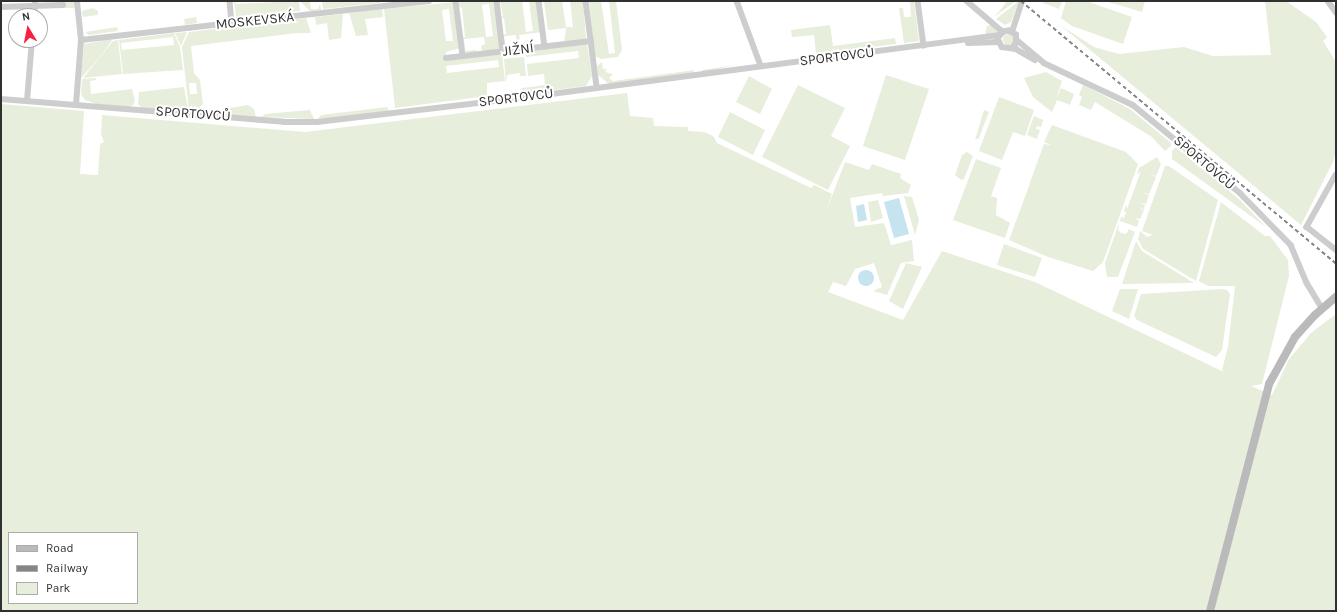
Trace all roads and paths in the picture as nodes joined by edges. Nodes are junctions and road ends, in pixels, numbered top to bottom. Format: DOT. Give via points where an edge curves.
graph roads {
  1 [pos="77,1"];
  2 [pos="230,1"];
  3 [pos="429,1"];
  4 [pos="456,1"];
  5 [pos="497,1"];
  6 [pos="539,1"];
  7 [pos="586,1"];
  8 [pos="738,1"];
  9 [pos="918,1"];
  10 [pos="967,1"];
  11 [pos="1022,1"];
  12 [pos="1328,1"];
  13 [pos="35,3"];
  14 [pos="63,5"];
  15 [pos="1,7"];
  16 [pos="1336,12"];
  17 [pos="232,23"];
  18 [pos="1012,32"];
  19 [pos="1001,33"];
  20 [pos="81,40"];
  21 [pos="1017,40"];
  22 [pos="591,41"];
  23 [pos="954,42"];
  24 [pos="999,42"];
  25 [pos="924,46"];
  26 [pos="545,47"];
  27 [pos="31,48"];
  28 [pos="1012,48"];
  29 [pos="503,51"];
  30 [pos="463,56"];
  31 [pos="446,58"];
  32 [pos="1044,63"];
  33 [pos="761,66"];
  34 [pos="597,87"];
  35 [pos="1,99"];
  36 [pos="28,101"];
  37 [pos="76,105"];
  38 [pos="1336,175"];
  39 [pos="1336,250"];
  40 [pos="1336,297"];
  41 [pos="1322,308"];
  42 [pos="1210,611"];
  1 -- 20 [label="street"];
  2 -- 17 [label="street"];
  3 -- 17 [label="street, MOSKEVSKÁ"];
  4 -- 30 [label="street"];
  5 -- 29 [label="street"];
  6 -- 26 [label="street"];
  7 -- 22 [label="street"];
  8 -- 33 [label="street"];
  9 -- 25 [label="street"];
  10 -- 19 [label="street"];
  11 -- 18 [label="street"];
  12 -- 16 [label="street"];
  13 -- 14 [label="street"];
  13 -- 15 [label="street"];
  17 -- 20 [label="street, MOSKEVSKÁ"];
  18 -- 19 [label="street, SPORTOVCŮ"];
  18 -- 21 [label="street, SPORTOVCŮ"];
  19 -- 23 [label="street, SPORTOVCŮ"];
  19 -- 24 [label="street"];
  20 -- 37 [label="street"];
  21 -- 28 [label="street"];
  21 -- 32 [label="street, SPORTOVCŮ"];
  22 -- 26 [label="street, JIŽNÍ"];
  22 -- 34 [label="street"];
  23 -- 24 [label="street, SPORTOVCŮ"];
  23 -- 25 [label="street, SPORTOVCŮ"];
  24 -- 28 [label="street, SPORTOVCŮ" via="1005,48"];
  25 -- 33 [label="street, SPORTOVCŮ"];
  26 -- 29 [label="street, JIŽNÍ"];
  27 -- 36 [label="street"];
  28 -- 32 [label="street, SPORTOVCŮ"];
  29 -- 30 [label="street, JIŽNÍ"];
  30 -- 31 [label="street, JIŽNÍ"];
  32 -- 41 [label="street, SPORTOVCŮ" via="1128,102 1240,193 1291,245 1307,283"];
  33 -- 34 [label="street, SPORTOVCŮ"];
  34 -- 37 [label="street, SPORTOVCŮ" via="308,122"];
  35 -- 36 [label="street, SPORTOVCŮ"];
  36 -- 37 [label="street, SPORTOVCŮ"];
  38 -- 39 [label="street" via="1307,227"];
  40 -- 41 [label="street"];
  41 -- 42 [label="street" via="1290,343 1266,389"];
}
